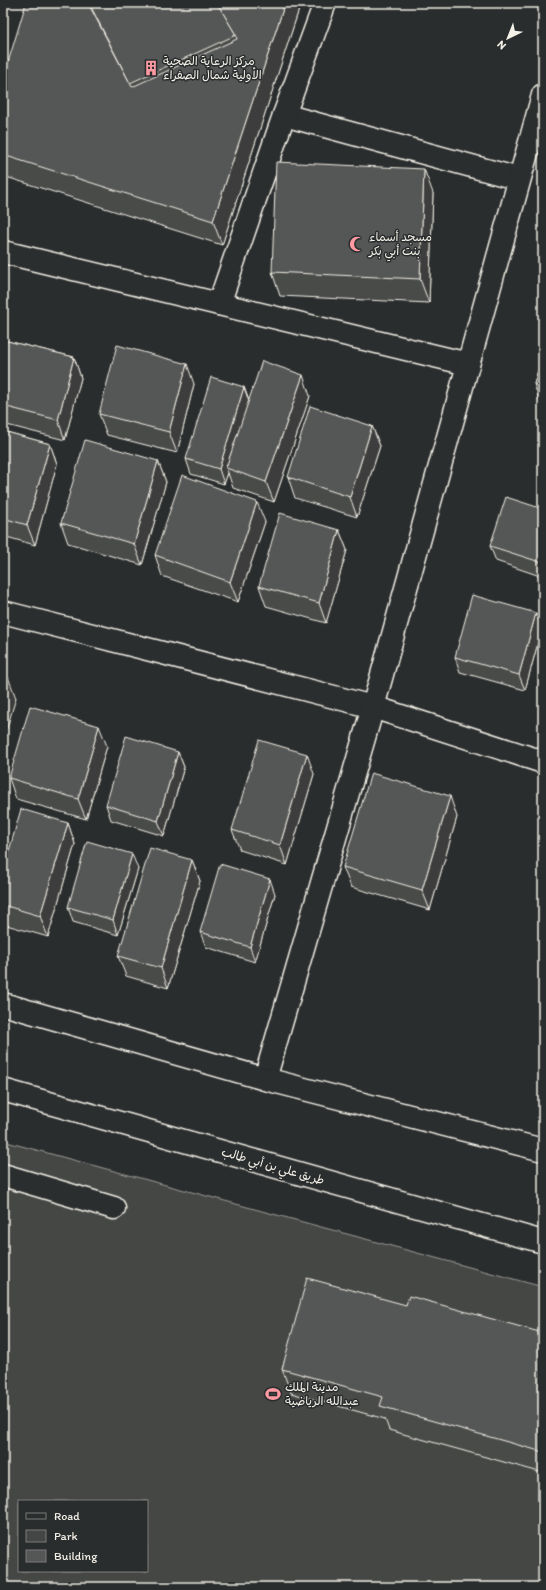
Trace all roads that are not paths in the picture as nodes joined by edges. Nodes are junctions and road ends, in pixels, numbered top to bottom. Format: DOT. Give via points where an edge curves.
graph roads {
  1 [pos="325,3"];
  2 [pos="543,95"];
  3 [pos="284,115"];
  4 [pos="519,179"];
  5 [pos="3,252"];
  6 [pos="219,304"];
  7 [pos="468,364"];
  8 [pos="3,612"];
  9 [pos="373,707"];
  10 [pos="543,762"];
  11 [pos="3,1004"];
  12 [pos="265,1079"];
  13 [pos="3,1090"];
  14 [pos="543,1150"];
  15 [pos="3,1175"];
  16 [pos="114,1208"];
  17 [pos="543,1242"];
  1 -- 3 [label="street"];
  2 -- 4 [label="street"];
  3 -- 4 [label="street"];
  3 -- 6 [label="street"];
  4 -- 7 [label="street"];
  5 -- 6 [label="street"];
  6 -- 7 [label="street"];
  7 -- 9 [label="street"];
  8 -- 9 [label="street"];
  9 -- 10 [label="street"];
  9 -- 12 [label="street"];
  11 -- 12 [label="street"];
  12 -- 14 [label="street"];
  13 -- 17 [label="street, طريق علي بن أبي طالب"];
  15 -- 16 [label="street"];
}
